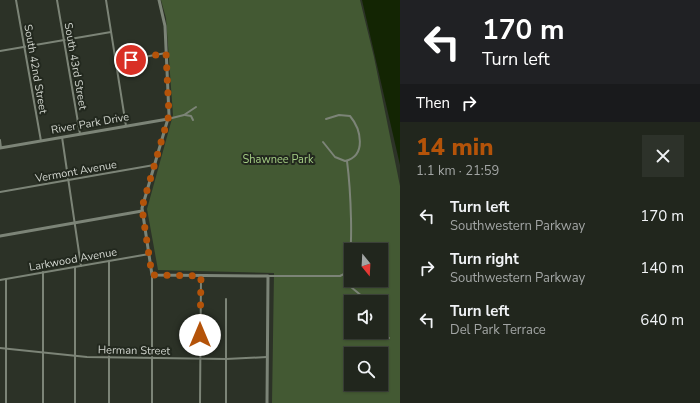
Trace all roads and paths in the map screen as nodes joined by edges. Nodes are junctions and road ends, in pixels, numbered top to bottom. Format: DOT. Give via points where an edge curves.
graph roads {
  1 [pos="16,0"];
  2 [pos="57,0"];
  3 [pos="106,0"];
  4 [pos="159,0"];
  5 [pos="111,32"];
  6 [pos="64,40"];
  7 [pos="24,47"];
  8 [pos="0,51"];
  9 [pos="166,53"];
  10 [pos="116,62"];
  11 [pos="196,107"];
  12 [pos="184,115"];
  13 [pos="168,119"];
  14 [pos="193,120"];
  15 [pos="326,120"];
  16 [pos="126,126"];
  17 [pos="80,134"];
  18 [pos="62,137"];
  19 [pos="0,140"];
  20 [pos="41,141"];
  21 [pos="323,142"];
  22 [pos="1,148"];
  23 [pos="347,162"];
  24 [pos="155,165"];
  25 [pos="69,180"];
  26 [pos="0,192"];
  27 [pos="142,211"];
  28 [pos="75,223"];
  29 [pos="0,236"];
  30 [pos="350,243"];
  31 [pos="150,254"];
  32 [pos="109,260"];
  33 [pos="81,266"];
  34 [pos="75,267"];
  35 [pos="43,272"];
  36 [pos="152,275"];
  37 [pos="344,275"];
  38 [pos="201,276"];
  39 [pos="268,276"];
  40 [pos="6,279"];
  41 [pos="0,280"];
  42 [pos="351,287"];
  43 [pos="361,295"];
  44 [pos="226,299"];
  45 [pos="0,348"];
  46 [pos="6,349"];
  47 [pos="43,353"];
  48 [pos="75,356"];
  49 [pos="267,357"];
  50 [pos="109,358"];
  51 [pos="152,358"];
  52 [pos="200,358"];
  53 [pos="226,359"];
  54 [pos="6,403"];
  55 [pos="43,403"];
  56 [pos="75,403"];
  57 [pos="109,403"];
  58 [pos="152,403"];
  59 [pos="200,403"];
  60 [pos="226,403"];
  61 [pos="267,403"];
  1 -- 7 [label="street, South 42nd Street"];
  2 -- 6 [label="street, South 43rd Street"];
  3 -- 5 [label="street"];
  4 -- 9 [label="street" via="165,26"];
  5 -- 6 [label="street"];
  5 -- 10 [label="street"];
  6 -- 7 [label="street"];
  6 -- 17 [label="street, South 43rd Street"];
  7 -- 8 [label="street"];
  7 -- 20 [label="street, South 42nd Street"];
  9 -- 10 [label="street"];
  9 -- 13 [label="street"];
  10 -- 16 [label="street"];
  11 -- 12 [label="street, River Park Drive"];
  12 -- 13 [label="street, River Park Drive"];
  12 -- 14 [label="street" via="191,116"];
  13 -- 16 [label="street, River Park Drive"];
  13 -- 24 [label="street"];
  15 -- 23 [label="street" via="339,115 350,116 357,126 359,147"];
  16 -- 17 [label="street, River Park Drive"];
  17 -- 18 [label="street, River Park Drive"];
  18 -- 20 [label="street, River Park Drive"];
  18 -- 25 [label="street"];
  19 -- 22 [label="street"];
  20 -- 22 [label="street, River Park Drive"];
  21 -- 23 [label="street" via="335,156"];
  23 -- 30 [label="street" via="351,209"];
  24 -- 25 [label="street, Vermont Avenue"];
  24 -- 27 [label="street"];
  25 -- 26 [label="street, Vermont Avenue"];
  25 -- 28 [label="street"];
  27 -- 28 [label="street"];
  27 -- 31 [label="street"];
  28 -- 29 [label="street"];
  28 -- 33 [label="street"];
  31 -- 32 [label="street, Larkwood Avenue"];
  31 -- 36 [label="street"];
  32 -- 33 [label="street, Larkwood Avenue"];
  32 -- 50 [label="street"];
  33 -- 34 [label="street, Larkwood Avenue"];
  34 -- 35 [label="street, Larkwood Avenue"];
  34 -- 48 [label="street"];
  35 -- 40 [label="street, Larkwood Avenue"];
  35 -- 47 [label="street"];
  36 -- 38 [label="street"];
  36 -- 51 [label="street"];
  37 -- 39 [label="street"];
  38 -- 39 [label="street"];
  38 -- 52 [label="street"];
  39 -- 49 [label="street"];
  40 -- 41 [label="street, Larkwood Avenue"];
  40 -- 46 [label="street"];
  42 -- 43 [label="street"];
  44 -- 53 [label="street"];
  45 -- 46 [label="street, Herman Street"];
  46 -- 47 [label="street, Herman Street"];
  46 -- 54 [label="street"];
  47 -- 48 [label="street, Herman Street"];
  47 -- 55 [label="street"];
  48 -- 50 [label="street, Herman Street"];
  48 -- 56 [label="street"];
  49 -- 53 [label="street, Herman Street"];
  49 -- 61 [label="street"];
  50 -- 51 [label="street, Herman Street"];
  50 -- 57 [label="street"];
  51 -- 52 [label="street, Herman Street"];
  51 -- 58 [label="street"];
  52 -- 53 [label="street, Herman Street"];
  52 -- 59 [label="street"];
  53 -- 60 [label="street"];
}
